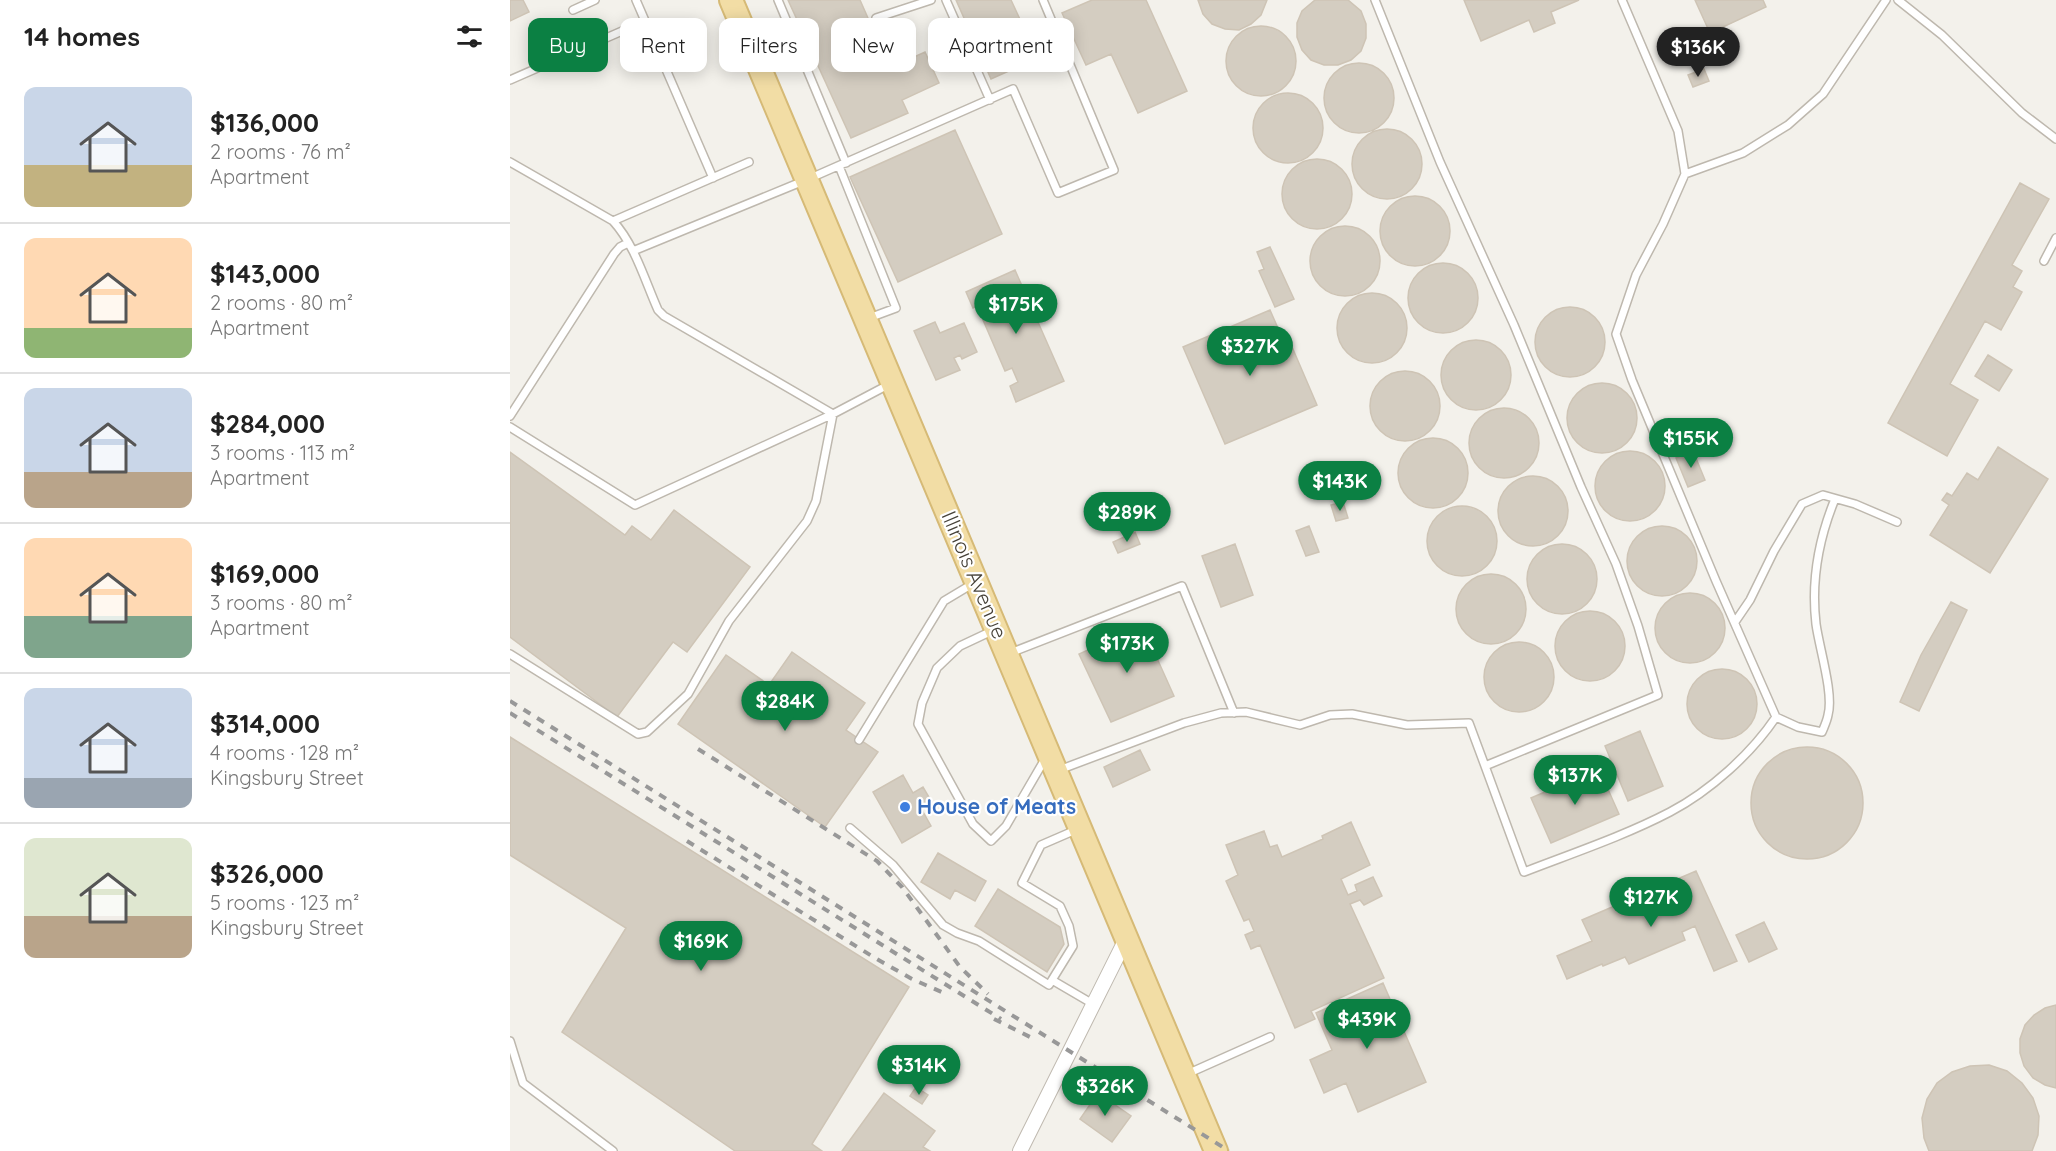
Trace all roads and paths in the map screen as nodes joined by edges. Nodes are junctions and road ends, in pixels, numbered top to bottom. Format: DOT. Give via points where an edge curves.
graph roads {
  1 [pos="595,0"];
  2 [pos="636,0"];
  3 [pos="731,0"];
  4 [pos="778,0"];
  5 [pos="931,0"];
  6 [pos="946,0"];
  7 [pos="1043,0"];
  8 [pos="1375,0"];
  9 [pos="1622,0"];
  10 [pos="1886,0"];
  11 [pos="1898,0"];
  12 [pos="573,10"];
  13 [pos="644,18"];
  14 [pos="876,18"];
  15 [pos="620,32"];
  16 [pos="667,72"];
  17 [pos="510,80"];
  18 [pos="990,100"];
  19 [pos="2056,139"];
  20 [pos="510,162"];
  21 [pos="750,162"];
  22 [pos="842,164"];
  23 [pos="1684,174"];
  24 [pos="713,178"];
  25 [pos="806,180"];
  26 [pos="613,221"];
  27 [pos="2056,238"];
  28 [pos="628,243"];
  29 [pos="633,251"];
  30 [pos="2044,261"];
  31 [pos="864,320"];
  32 [pos="891,383"];
  33 [pos="833,414"];
  34 [pos="510,416"];
  35 [pos="510,427"];
  36 [pos="1835,499"];
  37 [pos="1897,522"];
  38 [pos="976,582"];
  39 [pos="1735,622"];
  40 [pos="997,629"];
  41 [pos="510,654"];
  42 [pos="1008,654"];
  43 [pos="1234,712"];
  44 [pos="1776,717"];
  45 [pos="860,740"];
  46 [pos="1053,761"];
  47 [pos="1485,766"];
  48 [pos="850,828"];
  49 [pos="1080,828"];
  50 [pos="1126,938"];
  51 [pos="1052,980"];
  52 [pos="1093,1004"];
  53 [pos="1270,1037"];
  54 [pos="510,1041"];
  55 [pos="1184,1075"];
  56 [pos="613,1151"];
  57 [pos="1020,1151"];
  58 [pos="1216,1151"];
  1 -- 12 [label="lane"];
  2 -- 13 [label="lane"];
  3 -- 25 [label="main road, Illinois Avenue"];
  4 -- 22 [label="lane"];
  5 -- 14 [label="lane"];
  6 -- 18 [label="lane"];
  7 -- 18 [label="lane" via="1114,170 1058,193 1013,89"];
  8 -- 47 [label="lane" via="1440,162 1616,564 1658,695"];
  9 -- 23 [label="lane" via="1678,131"];
  10 -- 23 [label="lane" via="1823,94 1788,125 1743,153"];
  11 -- 19 [label="lane"];
  15 -- 17 [label="lane"];
  16 -- 24 [label="lane"];
  18 -- 22 [label="lane"];
  20 -- 26 [label="lane"];
  21 -- 24 [label="lane"];
  22 -- 25 [label="lane"];
  22 -- 31 [label="lane" via="896,308"];
  23 -- 39 [label="lane" via="1636,275 1616,334"];
  24 -- 26 [label="lane"];
  25 -- 29 [label="lane"];
  25 -- 31 [label="main road, Illinois Avenue"];
  26 -- 28 [label="lane"];
  27 -- 30 [label="lane"];
  28 -- 29 [label="lane"];
  28 -- 34 [label="lane" via="614,254"];
  29 -- 33 [label="lane" via="664,316"];
  31 -- 32 [label="main road, Illinois Avenue"];
  32 -- 33 [label="lane"];
  32 -- 38 [label="main road, Illinois Avenue"];
  33 -- 35 [label="lane" via="634,505"];
  33 -- 41 [label="lane" via="816,501 807,521 729,621 688,694 647,732 638,734"];
  36 -- 37 [label="lane"];
  36 -- 39 [label="lane" via="1823,495 1802,504"];
  36 -- 44 [label="lane" via="1824,526 1815,575 1816,623 1829,713 1822,732"];
  38 -- 40 [label="main road, Illinois Avenue"];
  38 -- 45 [label="lane" via="944,601"];
  39 -- 44 [label="lane"];
  40 -- 42 [label="main road, Illinois Avenue"];
  40 -- 46 [label="lane" via="960,646 938,668 922,703 918,724 973,824 991,841"];
  42 -- 43 [label="lane" via="1182,586"];
  42 -- 46 [label="main road, Illinois Avenue"];
  43 -- 46 [label="lane" via="1210,715"];
  43 -- 47 [label="lane" via="1300,725 1330,715 1352,714 1407,725 1469,723"];
  44 -- 47 [label="lane" via="1743,757 1671,811 1524,872"];
  46 -- 49 [label="main road, Illinois Avenue"];
  48 -- 51 [label="lane" via="893,865 944,925 979,941 1049,985"];
  49 -- 50 [label="main road, Illinois Avenue"];
  49 -- 51 [label="lane" via="1041,845 1022,883 1060,906 1069,926 1073,946"];
  50 -- 52 [label="street"];
  50 -- 55 [label="main road, Illinois Avenue"];
  51 -- 52 [label="lane"];
  52 -- 57 [label="street"];
  53 -- 55 [label="lane"];
  54 -- 56 [label="lane" via="523,1083"];
  55 -- 58 [label="main road, Illinois Avenue"];
}
